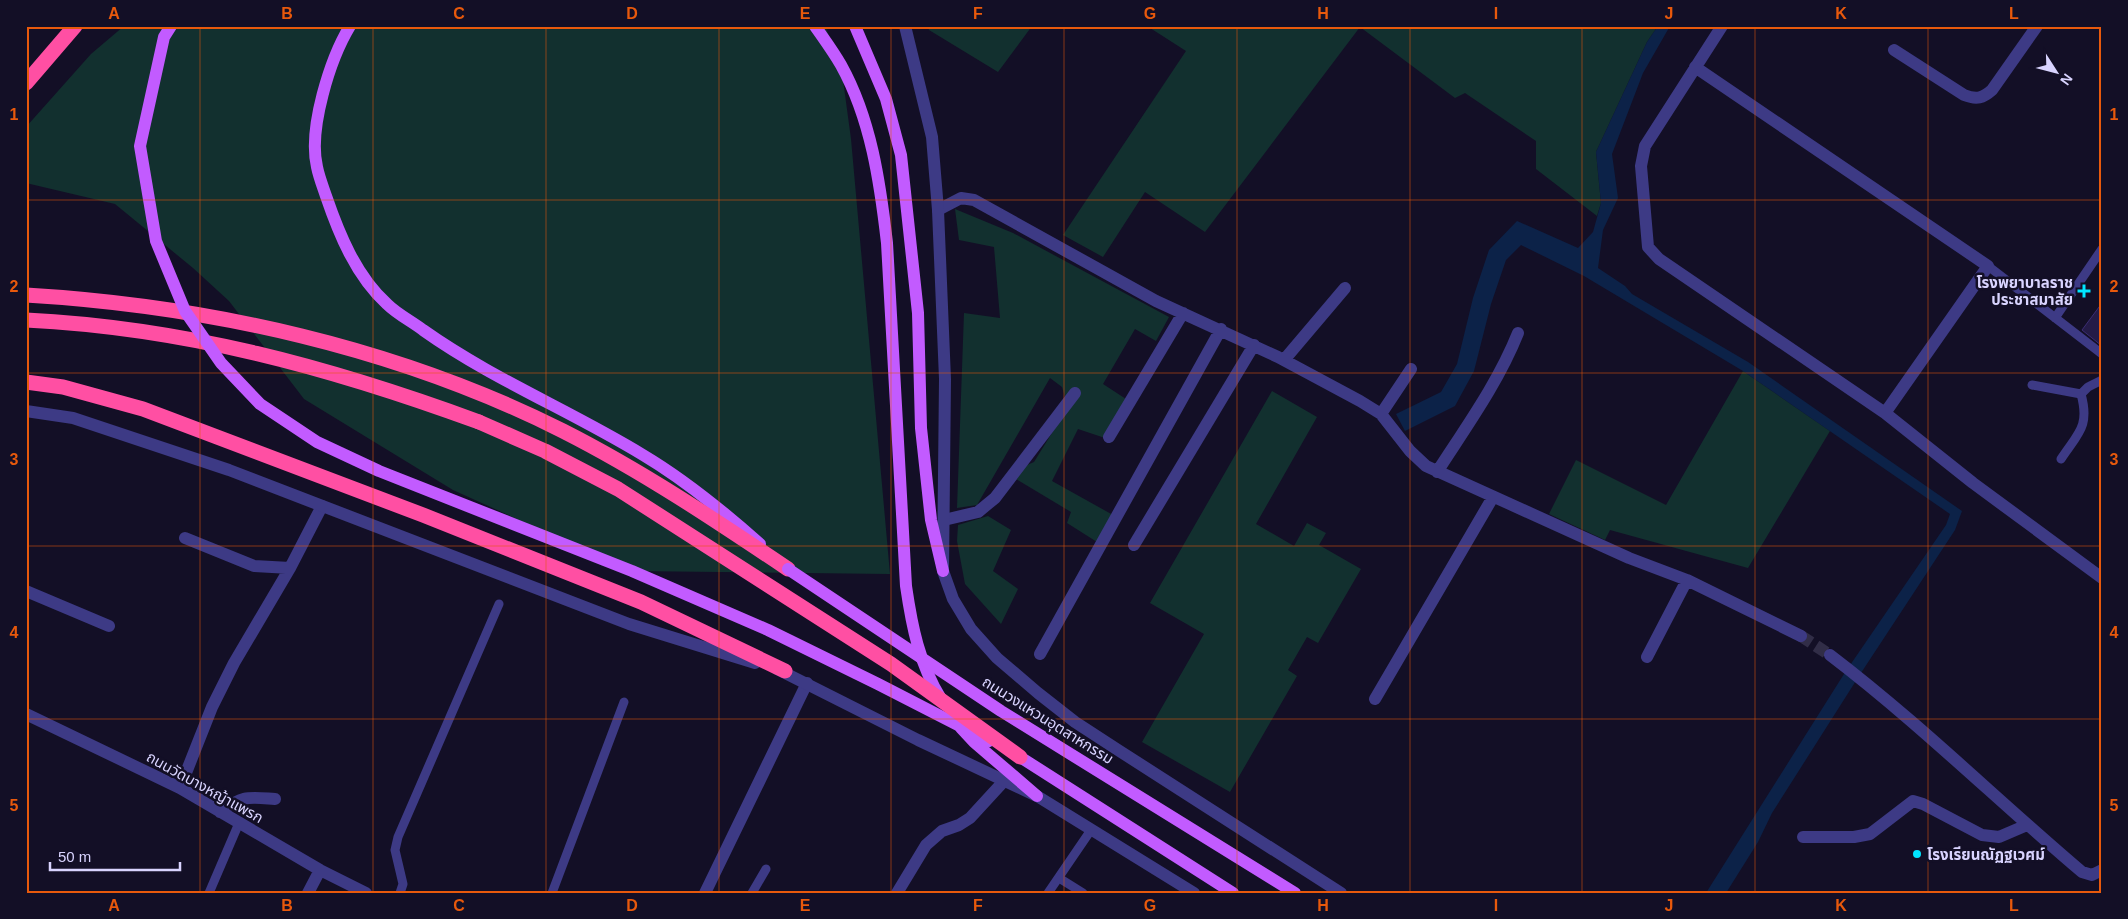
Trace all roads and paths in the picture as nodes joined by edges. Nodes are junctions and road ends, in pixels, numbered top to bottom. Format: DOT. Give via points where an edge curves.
graph roads {
  1 [pos="76,26"];
  2 [pos="171,26"];
  3 [pos="815,26"];
  4 [pos="856,26"];
  5 [pos="905,26"];
  6 [pos="1722,26"];
  7 [pos="2037,26"];
  8 [pos="349,27"];
  9 [pos="1894,50"];
  10 [pos="1694,66"];
  11 [pos="26,83"];
  12 [pos="938,210"];
  13 [pos="2102,249"];
  14 [pos="1988,266"];
  15 [pos="1345,288"];
  16 [pos="26,295"];
  17 [pos="1183,313"];
  18 [pos="2055,318"];
  19 [pos="26,320"];
  20 [pos="1221,329"];
  21 [pos="1518,333"];
  22 [pos="1254,346"];
  23 [pos="2102,354"];
  24 [pos="1284,360"];
  25 [pos="1411,369"];
  26 [pos="2102,380"];
  27 [pos="26,382"];
  28 [pos="2032,385"];
  29 [pos="1075,393"];
  30 [pos="2082,394"];
  31 [pos="26,411"];
  32 [pos="1884,413"];
  33 [pos="1381,414"];
  34 [pos="1109,437"];
  35 [pos="2061,459"];
  36 [pos="1436,472"];
  37 [pos="1493,498"];
  38 [pos="322,506"];
  39 [pos="944,520"];
  40 [pos="185,538"];
  41 [pos="1134,545"];
  42 [pos="290,568"];
  43 [pos="788,569"];
  44 [pos="943,570"];
  45 [pos="2102,578"];
  46 [pos="1687,580"];
  47 [pos="26,591"];
  48 [pos="499,604"];
  49 [pos="109,626"];
  50 [pos="1801,636"];
  51 [pos="1040,654"];
  52 [pos="1830,655"];
  53 [pos="1647,657"];
  54 [pos="784,672"];
  55 [pos="807,683"];
  56 [pos="1375,699"];
  57 [pos="624,702"];
  58 [pos="26,714"];
  59 [pos="1020,757"];
  60 [pos="1004,781"];
  61 [pos="180,788"];
  62 [pos="1037,796"];
  63 [pos="275,799"];
  64 [pos="220,812"];
  65 [pos="239,823"];
  66 [pos="2027,825"];
  67 [pos="1091,830"];
  68 [pos="1803,837"];
  69 [pos="766,869"];
  70 [pos="320,870"];
  71 [pos="2102,870"];
  72 [pos="1059,878"];
  73 [pos="209,893"];
  74 [pos="308,893"];
  75 [pos="366,893"];
  76 [pos="400,893"];
  77 [pos="552,893"];
  78 [pos="705,893"];
  79 [pos="752,893"];
  80 [pos="897,893"];
  81 [pos="1048,893"];
  82 [pos="1083,893"];
  83 [pos="1194,893"];
  84 [pos="1233,893"];
  85 [pos="1295,893"];
  86 [pos="1341,893"];
  1 -- 11 [label="highway"];
  2 -- 59 [label="main road, bridge" via="164,37 140,146 156,241 185,311 221,363 260,404 317,442 379,472 632,571 768,630"];
  3 -- 62 [label="main road" via="841,65 858,106 872,148 881,193 887,243 906,586 912,631 924,667 954,719 974,742"];
  4 -- 44 [label="main road" via="886,99 901,156 918,313 921,428 931,520"];
  5 -- 12 [label="street" via="932,138"];
  6 -- 10 [label="street"];
  7 -- 9 [label="street" via="1992,90 1985,97 1975,99 1964,96"];
  8 -- 43 [label="main road, ถนนวงแหวนอุตสาหกรรม" via="333,60 322,95 316,130 316,166 339,233 360,271 386,303 449,348 643,455 680,479"];
  10 -- 14 [label="street"];
  10 -- 32 [label="street" via="1645,146 1641,166 1648,247 1659,259"];
  12 -- 17 [label="street" via="961,198 974,200"];
  12 -- 39 [label="street" via="946,379"];
  13 -- 18 [label="lane"];
  14 -- 18 [label="lane"];
  14 -- 32 [label="street"];
  15 -- 24 [label="street"];
  16 -- 43 [label="highway, bridge" via="151,307 217,319 332,345 488,396 619,460"];
  17 -- 20 [label="street"];
  17 -- 34 [label="street"];
  18 -- 23 [label="lane"];
  19 -- 59 [label="highway, bridge" via="146,330 274,357 396,391 545,451 618,489 827,621"];
  20 -- 22 [label="street"];
  20 -- 51 [label="street"];
  21 -- 36 [label="street" via="1486,397"];
  22 -- 24 [label="street"];
  22 -- 41 [label="street"];
  24 -- 33 [label="street"];
  25 -- 33 [label="street"];
  26 -- 30 [label="lane"];
  27 -- 54 [label="highway" via="63,387 143,409 423,515 641,602"];
  28 -- 30 [label="lane"];
  29 -- 39 [label="street" via="995,498 978,512"];
  30 -- 35 [label="lane" via="2086,417"];
  31 -- 38 [label="street" via="73,418 228,470"];
  32 -- 45 [label="street"];
  33 -- 36 [label="street" via="1410,451"];
  36 -- 37 [label="street"];
  37 -- 46 [label="street"];
  37 -- 56 [label="street"];
  38 -- 42 [label="street"];
  38 -- 54 [label="street" via="629,624"];
  39 -- 44 [label="street"];
  40 -- 42 [label="street" via="254,566"];
  42 -- 61 [label="street" via="225,680"];
  43 -- 85 [label="main road, ถนนวงแหวนอุตสาหกรรม, bridge" via="1001,711"];
  44 -- 86 [label="street" via="953,599 971,629 1038,693 1075,722"];
  46 -- 50 [label="street"];
  46 -- 53 [label="street"];
  47 -- 49 [label="street"];
  48 -- 76 [label="lane" via="398,837 395,850 403,884"];
  52 -- 66 [label="street" via="1948,752"];
  54 -- 55 [label="street"];
  55 -- 60 [label="street"];
  55 -- 78 [label="street"];
  57 -- 77 [label="lane"];
  58 -- 61 [label="street, ถนนวัดบางหญ้าแพรก"];
  59 -- 84 [label="main road"];
  60 -- 62 [label="street"];
  60 -- 80 [label="street" via="970,818 942,831 926,845"];
  61 -- 64 [label="street, ถนนวัดบางหญ้าแพรก"];
  62 -- 67 [label="street"];
  63 -- 64 [label="street" via="248,796"];
  64 -- 65 [label="street, ถนนวัดบางหญ้าแพรก"];
  65 -- 70 [label="street, ถนนวัดบางหญ้าแพรก"];
  65 -- 73 [label="lane"];
  66 -- 68 [label="street" via="1999,836 1982,835 1912,801 1870,834"];
  66 -- 71 [label="street" via="2082,872 2092,875"];
  67 -- 72 [label="lane"];
  67 -- 83 [label="street"];
  69 -- 79 [label="lane"];
  70 -- 74 [label="street"];
  70 -- 75 [label="street, ถนนวัดบางหญ้าแพรก"];
  72 -- 81 [label="lane"];
  72 -- 82 [label="lane"];
}
